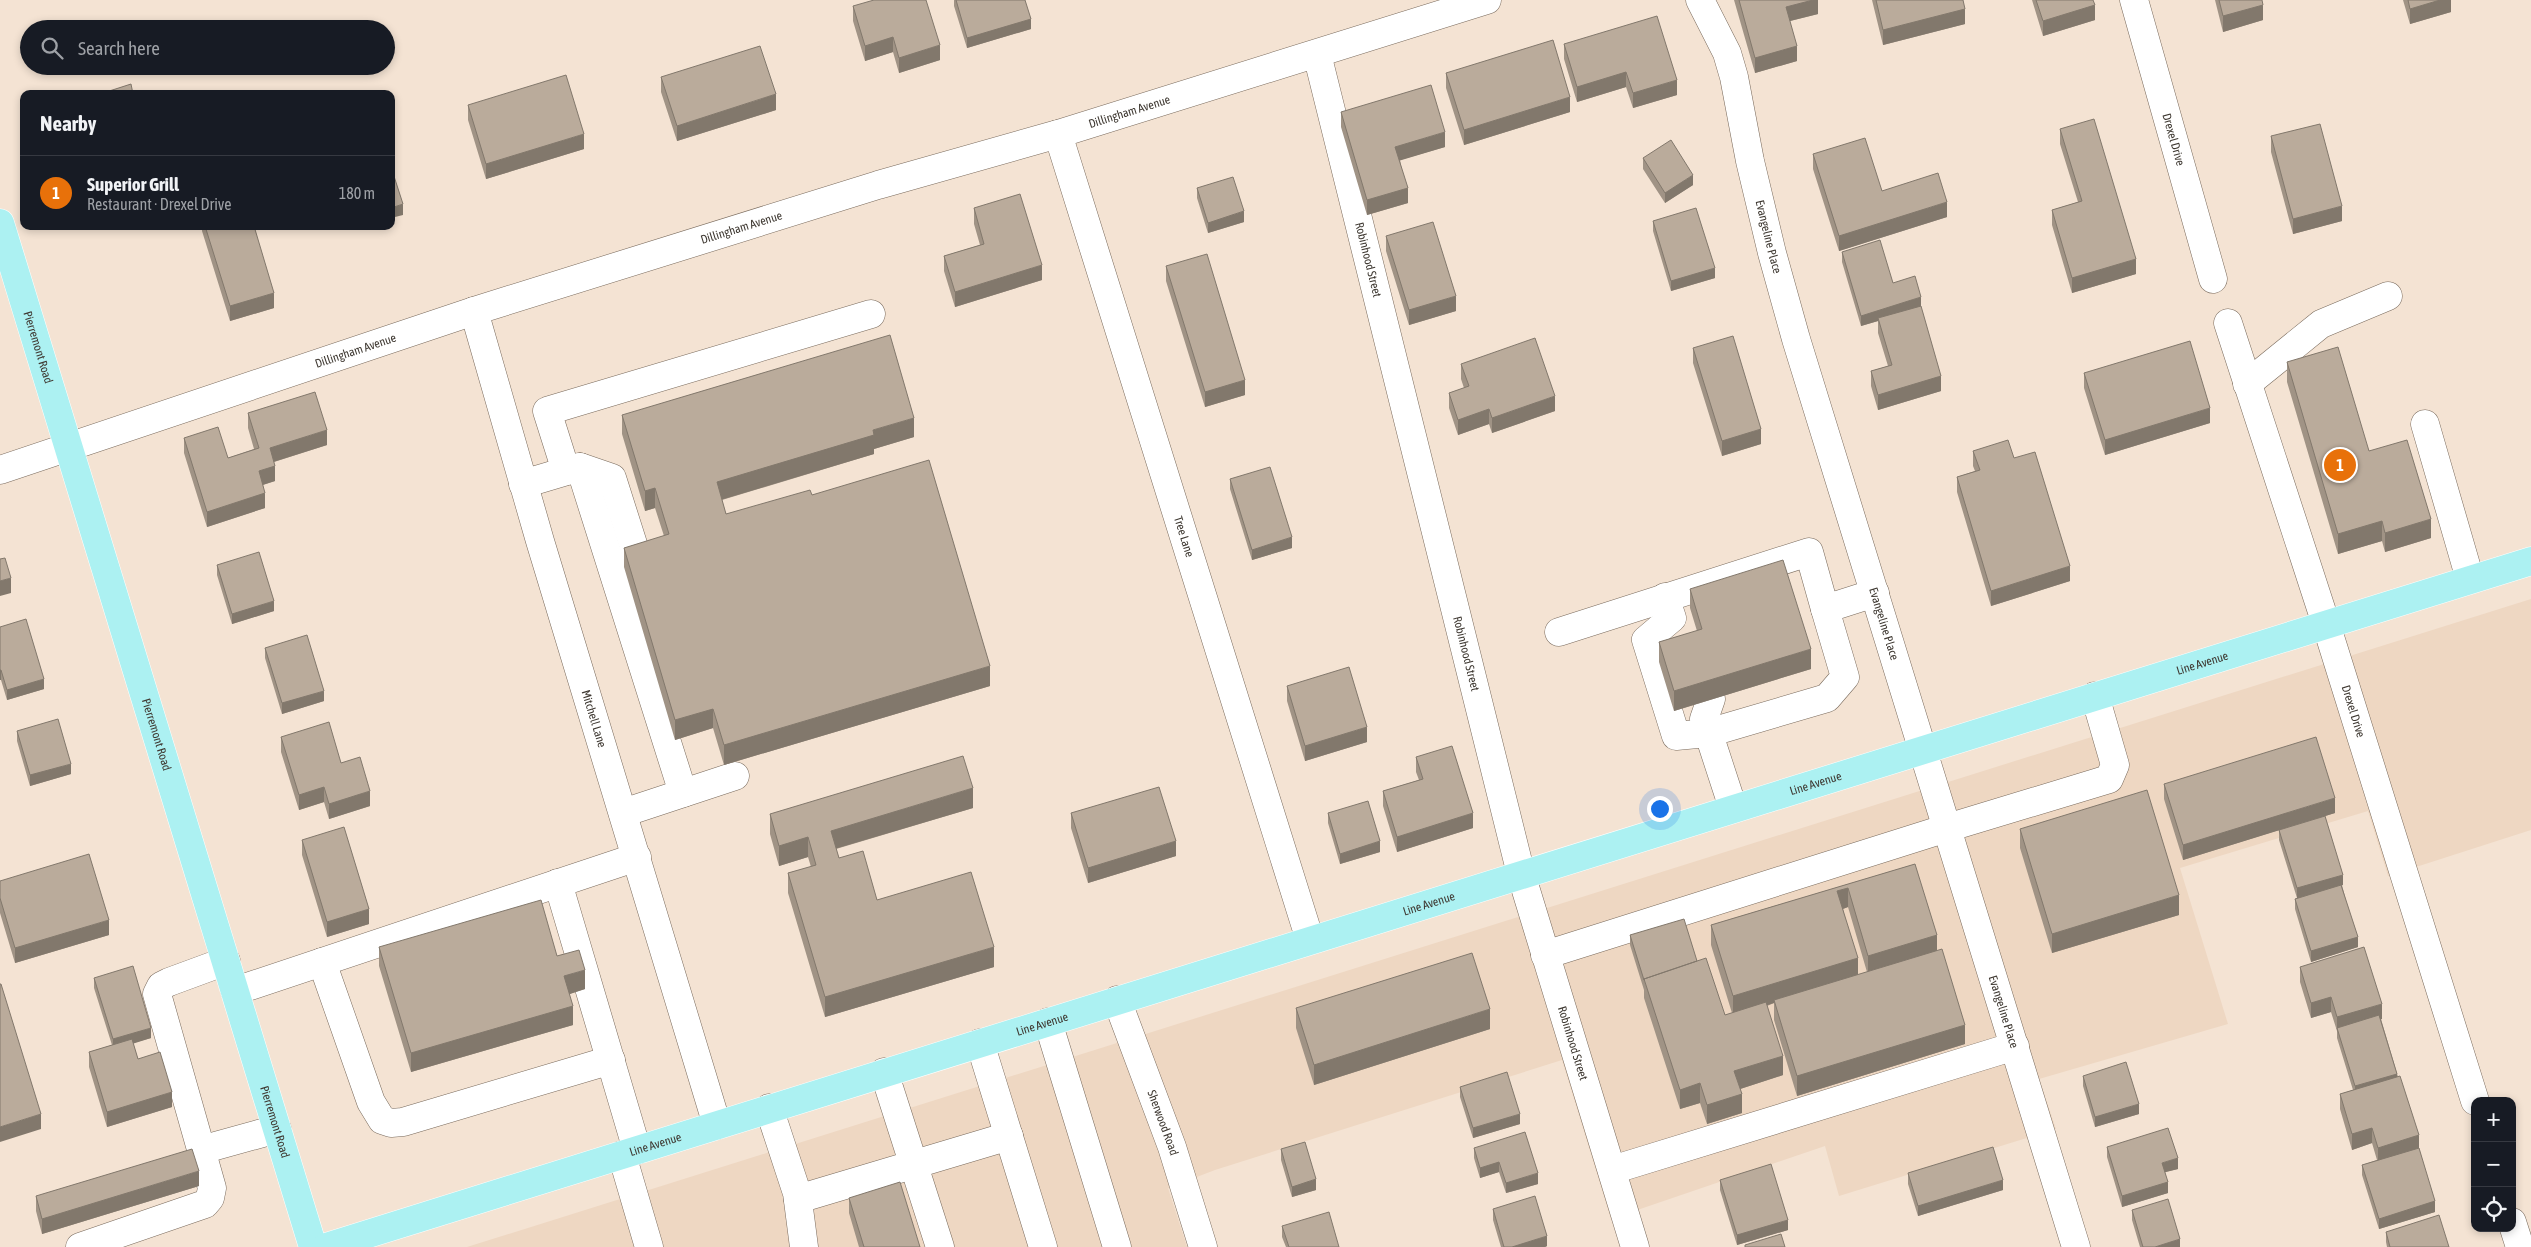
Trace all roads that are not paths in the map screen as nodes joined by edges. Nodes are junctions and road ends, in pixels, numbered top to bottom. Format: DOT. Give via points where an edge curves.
graph roads {
  1 [pos="1487,0"];
  2 [pos="1700,0"];
  3 [pos="2134,0"];
  4 [pos="1317,54"];
  5 [pos="1058,134"];
  6 [pos="0,223"];
  7 [pos="2213,279"];
  8 [pos="2388,296"];
  9 [pos="474,312"];
  10 [pos="871,314"];
  11 [pos="2228,323"];
  12 [pos="2247,384"];
  13 [pos="547,411"];
  14 [pos="506,423"];
  15 [pos="2425,424"];
  16 [pos="69,447"];
  17 [pos="573,469"];
  18 [pos="0,470"];
  19 [pos="524,484"];
  20 [pos="2531,560"];
  21 [pos="639,563"];
  22 [pos="2470,579"];
  23 [pos="1875,594"];
  24 [pos="1825,609"];
  25 [pos="2326,624"];
  26 [pos="1674,631"];
  27 [pos="1558,632"];
  28 [pos="2095,696"];
  29 [pos="1701,712"];
  30 [pos="1923,750"];
  31 [pos="735,776"];
  32 [pos="683,793"];
  33 [pos="1733,808"];
  34 [pos="623,813"];
  35 [pos="1947,828"];
  36 [pos="636,857"];
  37 [pos="1521,874"];
  38 [pos="558,883"];
  39 [pos="1310,940"];
  40 [pos="1546,955"];
  41 [pos="226,961"];
  42 [pos="322,962"];
  43 [pos="235,990"];
  44 [pos="1117,1000"];
  45 [pos="1048,1022"];
  46 [pos="980,1043"];
  47 [pos="2015,1046"];
  48 [pos="610,1060"];
  49 [pos="884,1072"];
  50 [pos="2474,1097"];
  51 [pos="769,1108"];
  52 [pos="716,1125"];
  53 [pos="277,1129"];
  54 [pos="1009,1136"];
  55 [pos="201,1150"];
  56 [pos="630,1152"];
  57 [pos="914,1164"];
  58 [pos="1612,1170"];
  59 [pos="798,1199"];
  60 [pos="2515,1232"];
  61 [pos="80,1247"];
  62 [pos="313,1247"];
  63 [pos="326,1247"];
  64 [pos="649,1247"];
  65 [pos="804,1247"];
  66 [pos="940,1247"];
  67 [pos="1043,1247"];
  68 [pos="1117,1247"];
  69 [pos="1203,1247"];
  70 [pos="1635,1247"];
  71 [pos="2076,1247"];
  72 [pos="2520,1247"];
  1 -- 4 [label="street, Dillingham Avenue"];
  2 -- 23 [label="street, Evangeline Place" via="1727,54 1772,253"];
  3 -- 7 [label="street, Drexel Drive"];
  4 -- 5 [label="street, Dillingham Avenue"];
  4 -- 37 [label="street, Robinhood Street"];
  5 -- 9 [label="street, Dillingham Avenue" via="878,185"];
  5 -- 39 [label="street, Tree Lane"];
  6 -- 16 [label="main road, Pierremont Road"];
  8 -- 12 [label="street" via="2321,324"];
  9 -- 14 [label="street, Mitchell Lane"];
  9 -- 16 [label="street, Dillingham Avenue"];
  10 -- 13 [label="street"];
  11 -- 12 [label="street, Drexel Drive"];
  12 -- 25 [label="street, Drexel Drive"];
  13 -- 14 [label="street"];
  13 -- 17 [label="street"];
  14 -- 19 [label="street, Mitchell Lane"];
  15 -- 22 [label="street"];
  16 -- 18 [label="street, Dillingham Avenue"];
  16 -- 41 [label="main road, Pierremont Road"];
  17 -- 19 [label="street"];
  17 -- 21 [label="street" via="612,478"];
  17 -- 32 [label="street" via="627,596"];
  19 -- 34 [label="street, Mitchell Lane"];
  20 -- 22 [label="main road, Line Avenue"];
  22 -- 25 [label="main road, Line Avenue"];
  23 -- 24 [label="street"];
  23 -- 30 [label="street, Evangeline Place"];
  24 -- 26 [label="street" via="1809,552"];
  24 -- 29 [label="street" via="1845,677 1827,698"];
  25 -- 28 [label="main road, Line Avenue"];
  25 -- 50 [label="street, Drexel Drive"];
  26 -- 27 [label="street"];
  26 -- 29 [label="street" via="1646,640 1676,736"];
  28 -- 30 [label="main road, Line Avenue"];
  28 -- 35 [label="street" via="2115,764 2109,779"];
  29 -- 33 [label="street"];
  30 -- 33 [label="main road, Line Avenue"];
  30 -- 35 [label="street, Evangeline Place"];
  31 -- 32 [label="street"];
  32 -- 34 [label="street"];
  33 -- 37 [label="main road, Line Avenue"];
  34 -- 36 [label="street, Mitchell Lane"];
  35 -- 40 [label="street"];
  35 -- 47 [label="street, Evangeline Place"];
  36 -- 38 [label="street"];
  36 -- 52 [label="street, Mitchell Lane"];
  37 -- 39 [label="main road, Line Avenue"];
  37 -- 40 [label="street, Robinhood Street"];
  38 -- 42 [label="street"];
  38 -- 48 [label="street"];
  39 -- 44 [label="main road, Line Avenue"];
  40 -- 58 [label="street, Robinhood Street"];
  41 -- 43 [label="main road, Pierremont Road"];
  41 -- 55 [label="street" via="169,982 161,986 157,994"];
  42 -- 43 [label="street"];
  42 -- 48 [label="street" via="372,1102 382,1120 403,1122"];
  43 -- 53 [label="main road, Pierremont Road"];
  44 -- 45 [label="main road, Line Avenue"];
  44 -- 69 [label="street, Sherwood Road" via="1172,1147"];
  45 -- 46 [label="main road, Line Avenue"];
  45 -- 68 [label="street"];
  46 -- 49 [label="main road, Line Avenue"];
  46 -- 54 [label="street"];
  47 -- 58 [label="street"];
  47 -- 71 [label="street, Evangeline Place"];
  48 -- 56 [label="street"];
  49 -- 51 [label="main road, Line Avenue"];
  49 -- 57 [label="street"];
  51 -- 52 [label="main road, Line Avenue"];
  51 -- 59 [label="street"];
  52 -- 56 [label="main road, Line Avenue"];
  53 -- 55 [label="street"];
  53 -- 62 [label="main road, Pierremont Road"];
  54 -- 57 [label="street"];
  54 -- 67 [label="street"];
  55 -- 61 [label="street" via="212,1188 205,1204"];
  56 -- 63 [label="main road, Line Avenue"];
  56 -- 64 [label="street"];
  57 -- 59 [label="street"];
  57 -- 66 [label="street"];
  58 -- 70 [label="street, Robinhood Street"];
  59 -- 65 [label="street"];
  60 -- 72 [label="street"];
}
